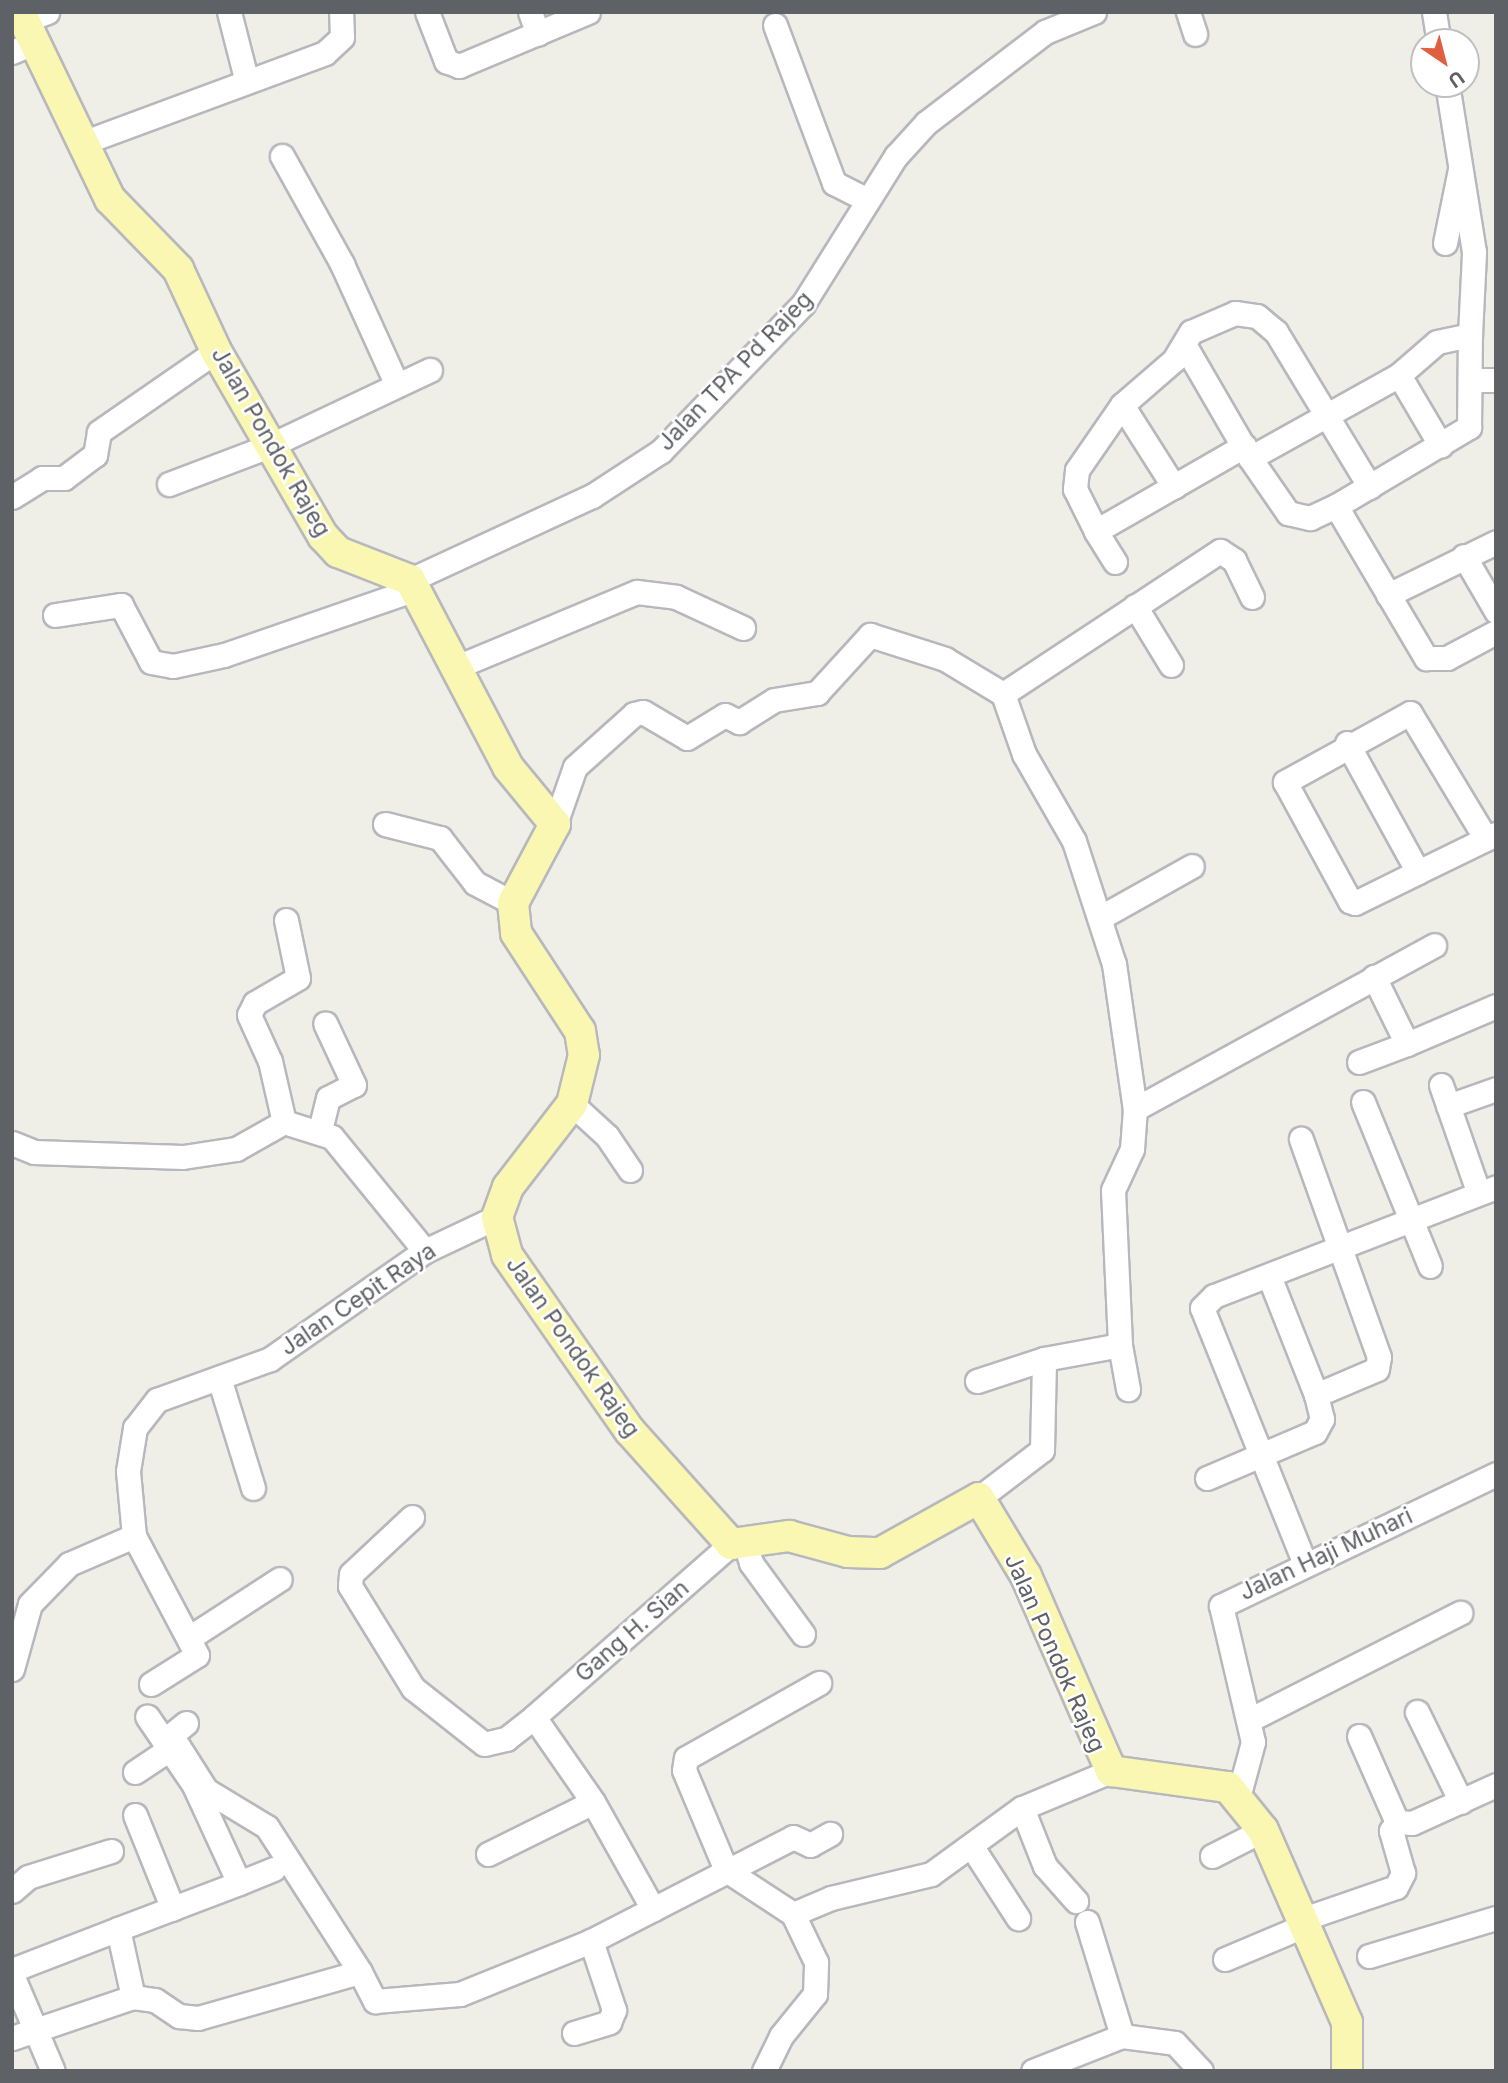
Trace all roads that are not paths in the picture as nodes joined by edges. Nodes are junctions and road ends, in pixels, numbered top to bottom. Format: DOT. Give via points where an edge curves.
graph roads {
  1 [pos="229,12"];
  2 [pos="341,12"];
  3 [pos="427,12"];
  4 [pos="588,12"];
  5 [pos="1094,12"];
  6 [pos="1066,17"];
  7 [pos="1041,22"];
  8 [pos="534,23"];
  9 [pos="775,25"];
  10 [pos="27,28"];
  11 [pos="246,78"];
  12 [pos="1449,98"];
  13 [pos="82,143"];
  14 [pos="282,156"];
  15 [pos="1461,166"];
  16 [pos="867,200"];
  17 [pos="1445,243"];
  18 [pos="1470,335"];
  19 [pos="1185,346"];
  20 [pos="216,351"];
  21 [pos="429,370"];
  22 [pos="1399,375"];
  23 [pos="1473,380"];
  24 [pos="1496,380"];
  25 [pos="397,385"];
  26 [pos="1122,405"];
  27 [pos="1327,416"];
  28 [pos="269,446"];
  29 [pos="1441,446"];
  30 [pos="1247,452"];
  31 [pos="169,484"];
  32 [pos="1174,487"];
  33 [pos="1370,487"];
  34 [pos="12,497"];
  35 [pos="1336,506"];
  36 [pos="1097,531"];
  37 [pos="1496,541"];
  38 [pos="1464,556"];
  39 [pos="1115,562"];
  40 [pos="413,585"];
  41 [pos="1388,595"];
  42 [pos="1252,597"];
  43 [pos="1135,606"];
  44 [pos="1496,611"];
  45 [pos="55,615"];
  46 [pos="743,628"];
  47 [pos="1496,632"];
  48 [pos="1171,665"];
  49 [pos="454,668"];
  50 [pos="1003,694"];
  51 [pos="1347,743"];
  52 [pos="385,824"];
  53 [pos="555,824"];
  54 [pos="1491,836"];
  55 [pos="1192,866"];
  56 [pos="1418,872"];
  57 [pos="513,903"];
  58 [pos="1101,917"];
  59 [pos="286,920"];
  60 [pos="1434,945"];
  61 [pos="1374,977"];
  62 [pos="1496,1006"];
  63 [pos="325,1023"];
  64 [pos="1406,1044"];
  65 [pos="1359,1062"];
  66 [pos="1496,1089"];
  67 [pos="1363,1102"];
  68 [pos="572,1104"];
  69 [pos="1135,1109"];
  70 [pos="284,1122"];
  71 [pos="320,1130"];
  72 [pos="1301,1139"];
  73 [pos="12,1143"];
  74 [pos="630,1170"];
  75 [pos="1487,1189"];
  76 [pos="497,1217"];
  77 [pos="1411,1220"];
  78 [pos="1339,1249"];
  79 [pos="425,1251"];
  80 [pos="1430,1266"];
  81 [pos="1269,1276"];
  82 [pos="1120,1345"];
  83 [pos="1044,1359"];
  84 [pos="219,1378"];
  85 [pos="977,1381"];
  86 [pos="1129,1389"];
  87 [pos="1316,1395"];
  88 [pos="1258,1459"];
  89 [pos="1496,1474"];
  90 [pos="1206,1478"];
  91 [pos="253,1488"];
  92 [pos="979,1497"];
  93 [pos="412,1517"];
  94 [pos="134,1536"];
  95 [pos="738,1544"];
  96 [pos="1305,1564"];
  97 [pos="280,1579"];
  98 [pos="1460,1613"];
  99 [pos="803,1634"];
  100 [pos="188,1638"];
  101 [pos="12,1669"];
  102 [pos="819,1683"];
  103 [pos="151,1684"];
  104 [pos="1417,1712"];
  105 [pos="147,1716"];
  106 [pos="534,1717"];
  107 [pos="1249,1720"];
  108 [pos="186,1723"];
  109 [pos="1359,1736"];
  110 [pos="171,1748"];
  111 [pos="1111,1771"];
  112 [pos="135,1772"];
  113 [pos="1496,1784"];
  114 [pos="1239,1794"];
  115 [pos="593,1802"];
  116 [pos="1461,1802"];
  117 [pos="1023,1808"];
  118 [pos="135,1815"];
  119 [pos="1397,1822"];
  120 [pos="1263,1830"];
  121 [pos="830,1834"];
  122 [pos="972,1847"];
  123 [pos="111,1852"];
  124 [pos="488,1854"];
  125 [pos="1212,1857"];
  126 [pos="273,1869"];
  127 [pos="726,1870"];
  128 [pos="239,1883"];
  129 [pos="12,1891"];
  130 [pos="1076,1901"];
  131 [pos="173,1909"];
  132 [pos="653,1909"];
  133 [pos="793,1914"];
  134 [pos="1018,1918"];
  135 [pos="1496,1919"];
  136 [pos="1087,1922"];
  137 [pos="1304,1922"];
  138 [pos="118,1929"];
  139 [pos="592,1941"];
  140 [pos="1369,1956"];
  141 [pos="1225,1959"];
  142 [pos="360,1972"];
  143 [pos="12,1973"];
  144 [pos="132,1997"];
  145 [pos="37,2029"];
  146 [pos="574,2033"];
  147 [pos="1122,2036"];
  148 [pos="12,2038"];
  149 [pos="53,2071"];
  150 [pos="764,2071"];
  151 [pos="1032,2071"];
  152 [pos="1201,2071"];
  153 [pos="1347,2071"];
  1 -- 11 [label="street"];
  2 -- 11 [label="street" via="342,37 325,53"];
  3 -- 8 [label="street" via="446,61 459,66"];
  4 -- 8 [label="street"];
  5 -- 6 [label="street, Jalan TPA Pd Rajeg"];
  6 -- 7 [label="street, Jalan TPA Pd Rajeg"];
  7 -- 16 [label="street, Jalan TPA Pd Rajeg" via="926,123"];
  9 -- 16 [label="street" via="834,183"];
  10 -- 13 [label="main road, Jalan Pondok Rajeg"];
  11 -- 13 [label="street"];
  12 -- 15 [label="street"];
  13 -- 20 [label="main road, Jalan Pondok Rajeg" via="110,199 178,270"];
  14 -- 25 [label="street" via="342,264"];
  15 -- 17 [label="street" via="1452,186"];
  15 -- 18 [label="street" via="1474,252"];
  16 -- 40 [label="street, Jalan TPA Pd Rajeg" via="803,304 661,451 592,496"];
  18 -- 22 [label="street" via="1437,342"];
  18 -- 23 [label="street"];
  19 -- 26 [label="street"];
  19 -- 27 [label="street" via="1191,332 1216,316 1257,316 1276,332"];
  19 -- 30 [label="street"];
  20 -- 28 [label="main road, Jalan Pondok Rajeg"];
  20 -- 34 [label="street" via="99,432 95,455 64,478 42,478"];
  21 -- 25 [label="street"];
  22 -- 27 [label="street"];
  22 -- 29 [label="street"];
  23 -- 24 [label="street"];
  23 -- 29 [label="street" via="1469,427"];
  25 -- 28 [label="street"];
  26 -- 32 [label="street"];
  26 -- 36 [label="street" via="1073,480"];
  27 -- 30 [label="street"];
  27 -- 33 [label="street"];
  28 -- 31 [label="street"];
  28 -- 40 [label="main road, Jalan Pondok Rajeg" via="338,552"];
  29 -- 33 [label="street"];
  30 -- 32 [label="street"];
  30 -- 35 [label="street" via="1288,513 1310,518"];
  32 -- 36 [label="street"];
  33 -- 35 [label="street"];
  35 -- 41 [label="street"];
  36 -- 39 [label="street"];
  37 -- 38 [label="street"];
  38 -- 41 [label="street"];
  38 -- 44 [label="street"];
  40 -- 45 [label="street, Jalan TPA Pd Rajeg" via="173,666 151,662 121,605"];
  40 -- 49 [label="main road"];
  41 -- 47 [label="street" via="1432,661"];
  42 -- 43 [label="street" via="1234,560 1220,551"];
  43 -- 48 [label="street"];
  43 -- 50 [label="street"];
  46 -- 49 [label="street" via="676,597 638,592"];
  49 -- 53 [label="main road" via="508,767"];
  50 -- 53 [label="street" via="945,659 870,635 817,693 774,700 739,722 725,715 687,738 643,712 634,714 575,767"];
  50 -- 58 [label="street" via="1024,754 1074,841"];
  51 -- 54 [label="street" via="1404,712 1415,715"];
  51 -- 56 [label="street"];
  51 -- 56 [label="street" via="1288,777 1290,794 1350,901"];
  52 -- 57 [label="street" via="440,838 475,883"];
  53 -- 57 [label="main road"];
  54 -- 56 [label="street"];
  55 -- 58 [label="street"];
  57 -- 68 [label="main road" via="516,933 580,1031 583,1055"];
  58 -- 69 [label="street" via="1114,964"];
  59 -- 70 [label="street" via="298,978 255,1003 249,1015 270,1061"];
  60 -- 61 [label="street"];
  61 -- 64 [label="street"];
  61 -- 69 [label="street"];
  62 -- 64 [label="street"];
  63 -- 71 [label="street" via="354,1085 328,1098"];
  64 -- 65 [label="street"];
  66 -- 75 [label="street" via="1444,1096"];
  67 -- 77 [label="street"];
  68 -- 74 [label="street" via="607,1136"];
  68 -- 76 [label="main road" via="508,1187"];
  69 -- 82 [label="street" via="1132,1149 1113,1190"];
  70 -- 71 [label="street"];
  70 -- 73 [label="street" via="236,1149 183,1157 34,1152"];
  71 -- 79 [label="street"];
  72 -- 78 [label="street"];
  75 -- 77 [label="street"];
  76 -- 79 [label="street, Jalan Cepit Raya"];
  76 -- 95 [label="main road, Jalan Pondok Rajeg" via="507,1255 589,1377 705,1522"];
  77 -- 78 [label="street"];
  77 -- 80 [label="street"];
  78 -- 81 [label="street"];
  78 -- 87 [label="street" via="1380,1366"];
  79 -- 84 [label="street, Jalan Cepit Raya" via="310,1335"];
  81 -- 87 [label="street"];
  81 -- 88 [label="street" via="1207,1301 1202,1318"];
  82 -- 83 [label="street"];
  82 -- 86 [label="street"];
  83 -- 85 [label="street"];
  83 -- 92 [label="street" via="1042,1450"];
  84 -- 91 [label="street"];
  84 -- 94 [label="street, Jalan Cepit Raya" via="157,1400 135,1428 128,1471"];
  87 -- 88 [label="street" via="1321,1427"];
  88 -- 90 [label="street"];
  88 -- 96 [label="street"];
  89 -- 96 [label="street, Jalan Haji Muhari"];
  92 -- 95 [label="main road" via="880,1553 848,1552 789,1536"];
  92 -- 111 [label="main road, Jalan Pondok Rajeg" via="1026,1576"];
  93 -- 106 [label="street, Gang H. Sian" via="351,1574 350,1586 413,1688 484,1744 506,1739"];
  94 -- 100 [label="street"];
  94 -- 101 [label="street" via="69,1564 30,1604"];
  95 -- 99 [label="street"];
  95 -- 106 [label="street, Gang H. Sian"];
  96 -- 107 [label="street, Jalan Haji Muhari" via="1221,1605"];
  97 -- 100 [label="street"];
  98 -- 107 [label="street"];
  100 -- 103 [label="street" via="197,1655"];
  102 -- 127 [label="street" via="686,1758 684,1770"];
  104 -- 116 [label="street"];
  105 -- 110 [label="street"];
  106 -- 115 [label="street"];
  107 -- 114 [label="street, Jalan Haji Muhari" via="1252,1755"];
  108 -- 142 [label="street" via="171,1735 206,1790 267,1827"];
  109 -- 119 [label="street"];
  110 -- 112 [label="street"];
  110 -- 128 [label="street"];
  111 -- 114 [label="main road, Jalan Pondok Rajeg" via="1151,1780 1188,1779"];
  111 -- 117 [label="street"];
  113 -- 116 [label="street"];
  114 -- 120 [label="main road"];
  115 -- 124 [label="street"];
  115 -- 132 [label="street"];
  116 -- 119 [label="street" via="1412,1823"];
  117 -- 122 [label="street"];
  117 -- 130 [label="street" via="1045,1866"];
  118 -- 131 [label="street"];
  119 -- 137 [label="street" via="1391,1830 1403,1873 1396,1887"];
  120 -- 125 [label="street"];
  120 -- 137 [label="main road"];
  121 -- 127 [label="street" via="810,1845 793,1837"];
  122 -- 133 [label="street" via="931,1874 831,1898"];
  122 -- 134 [label="street"];
  123 -- 129 [label="street" via="28,1877"];
  126 -- 128 [label="street"];
  127 -- 132 [label="street"];
  127 -- 133 [label="street"];
  128 -- 131 [label="street"];
  131 -- 138 [label="street"];
  132 -- 139 [label="street"];
  133 -- 150 [label="street" via="817,1962 815,1994 781,2036"];
  135 -- 140 [label="street"];
  136 -- 147 [label="street"];
  137 -- 141 [label="street"];
  137 -- 153 [label="main road" via="1347,2022"];
  138 -- 143 [label="street"];
  138 -- 144 [label="street"];
  139 -- 142 [label="street" via="460,1994 426,1999 375,2001"];
  139 -- 146 [label="street" via="614,2010 609,2022"];
  142 -- 144 [label="street" via="198,2018"];
  143 -- 145 [label="street"];
  144 -- 145 [label="street"];
  145 -- 148 [label="street"];
  145 -- 149 [label="street"];
  147 -- 151 [label="street"];
  147 -- 152 [label="street" via="1175,2043"];
}
